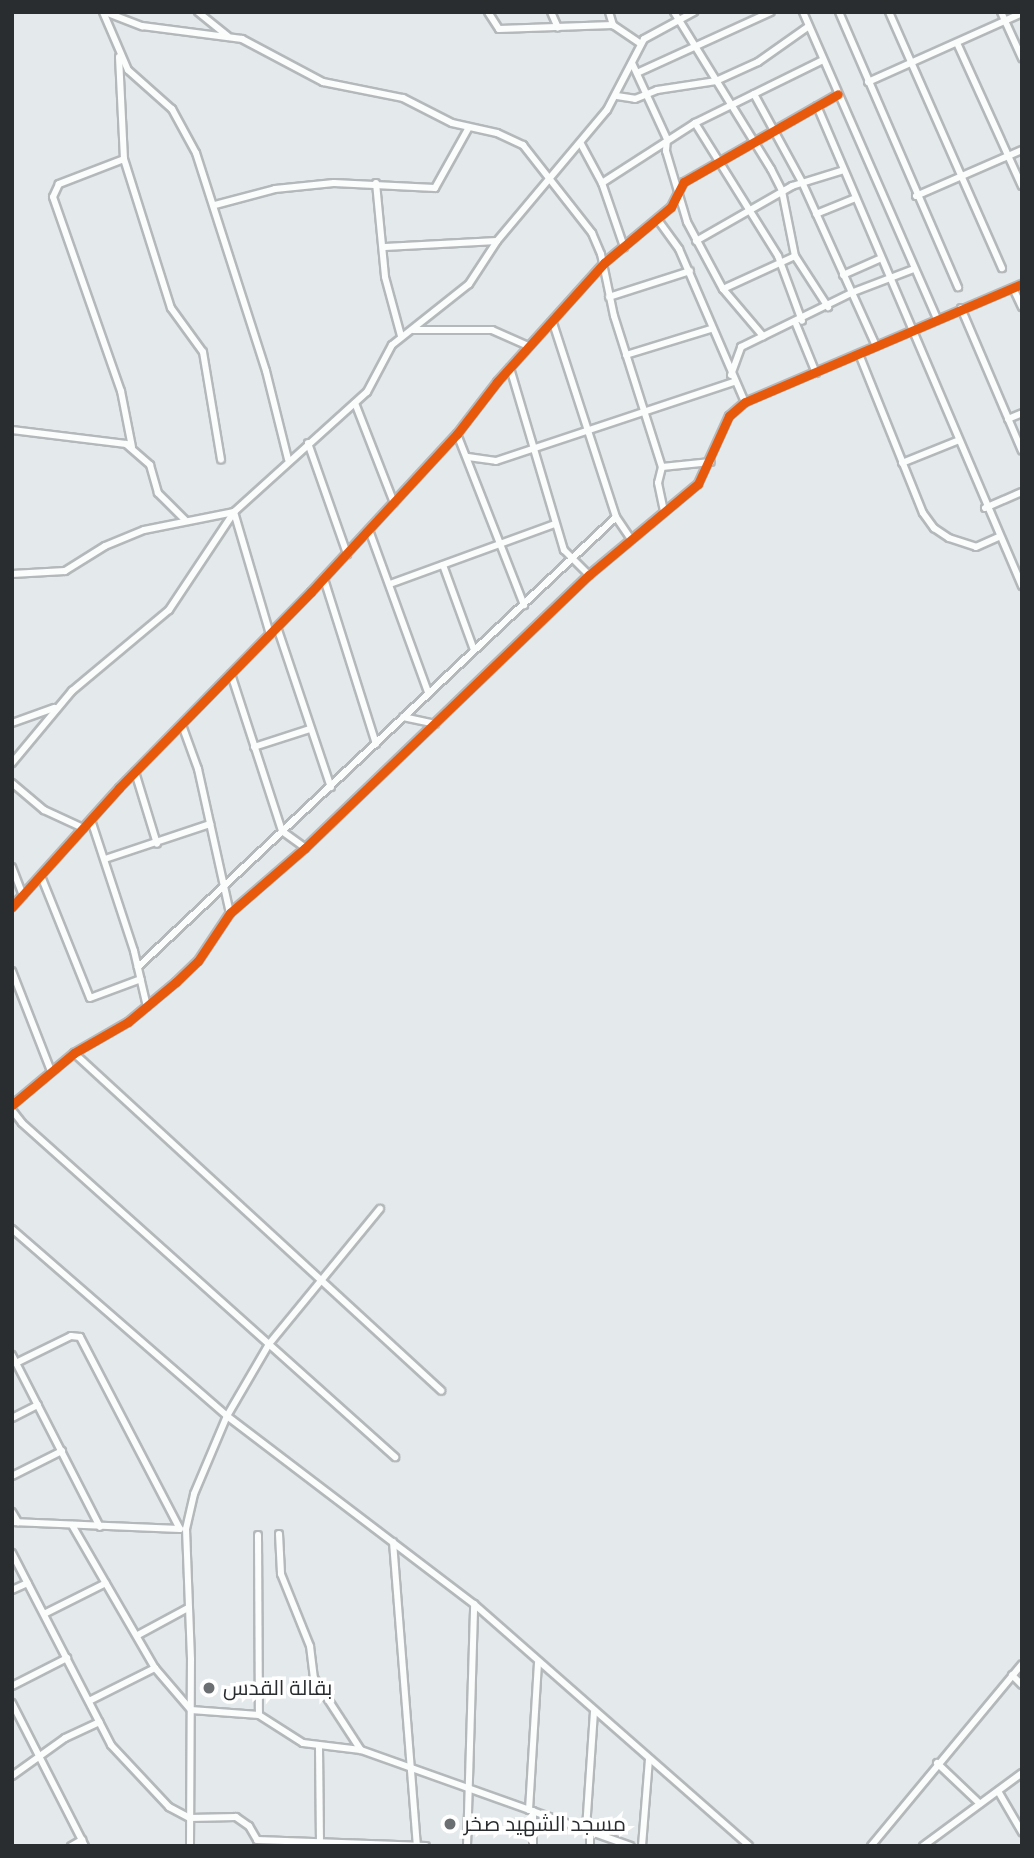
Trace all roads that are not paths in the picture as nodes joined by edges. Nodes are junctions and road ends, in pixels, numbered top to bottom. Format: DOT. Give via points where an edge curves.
graph roads {
  1 [pos="104,12"];
  2 [pos="198,12"];
  3 [pos="488,12"];
  4 [pos="551,12"];
  5 [pos="609,12"];
  6 [pos="674,12"];
  7 [pos="694,12"];
  8 [pos="771,12"];
  9 [pos="803,12"];
  10 [pos="839,12"];
  11 [pos="890,12"];
  12 [pos="1001,12"];
  13 [pos="1022,13"];
  14 [pos="677,20"];
  15 [pos="1004,20"];
  16 [pos="613,24"];
  17 [pos="809,26"];
  18 [pos="558,28"];
  19 [pos="229,37"];
  20 [pos="640,43"];
  21 [pos="957,43"];
  22 [pos="695,45"];
  23 [pos="119,55"];
  24 [pos="1022,58"];
  25 [pos="823,60"];
  26 [pos="632,63"];
  27 [pos="913,64"];
  28 [pos="637,74"];
  29 [pos="716,81"];
  30 [pos="869,82"];
  31 [pos="647,94"];
  32 [pos="754,94"];
  33 [pos="838,94"];
  34 [pos="617,96"];
  35 [pos="730,105"];
  36 [pos="817,106"];
  37 [pos="695,123"];
  38 [pos="775,128"];
  39 [pos="468,129"];
  40 [pos="667,139"];
  41 [pos="753,141"];
  42 [pos="581,144"];
  43 [pos="1022,150"];
  44 [pos="1009,156"];
  45 [pos="124,159"];
  46 [pos="717,160"];
  47 [pos="844,170"];
  48 [pos="959,177"];
  49 [pos="549,182"];
  50 [pos="802,182"];
  51 [pos="376,183"];
  52 [pos="602,183"];
  53 [pos="1022,186"];
  54 [pos="782,191"];
  55 [pos="678,192"];
  56 [pos="916,196"];
  57 [pos="853,199"];
  58 [pos="215,205"];
  59 [pos="749,210"];
  60 [pos="816,214"];
  61 [pos="658,220"];
  62 [pos="497,241"];
  63 [pos="696,241"];
  64 [pos="385,247"];
  65 [pos="624,247"];
  66 [pos="795,256"];
  67 [pos="878,259"];
  68 [pos="780,261"];
  69 [pos="604,263"];
  70 [pos="1002,268"];
  71 [pos="915,269"];
  72 [pos="690,271"];
  73 [pos="843,275"];
  74 [pos="893,277"];
  75 [pos="1022,284"];
  76 [pos="958,287"];
  77 [pos="1013,288"];
  78 [pos="723,289"];
  79 [pos="851,293"];
  80 [pos="609,297"];
  81 [pos="828,307"];
  82 [pos="1022,307"];
  83 [pos="961,308"];
  84 [pos="937,318"];
  85 [pos="799,322"];
  86 [pos="553,323"];
  87 [pos="711,329"];
  88 [pos="413,330"];
  89 [pos="912,331"];
  90 [pos="763,336"];
  91 [pos="401,337"];
  92 [pos="528,346"];
  93 [pos="876,346"];
  94 [pos="859,354"];
  95 [pos="626,355"];
  96 [pos="510,368"];
  97 [pos="816,373"];
  98 [pos="732,378"];
  99 [pos="355,402"];
  100 [pos="745,402"];
  101 [pos="643,411"];
  102 [pos="1022,413"];
  103 [pos="1008,419"];
  104 [pos="12,430"];
  105 [pos="586,430"];
  106 [pos="457,434"];
  107 [pos="957,440"];
  108 [pos="308,443"];
  109 [pos="132,447"];
  110 [pos="531,449"];
  111 [pos="1022,451"];
  112 [pos="468,457"];
  113 [pos="221,459"];
  114 [pos="288,459"];
  115 [pos="711,462"];
  116 [pos="902,463"];
  117 [pos="662,467"];
  118 [pos="1022,492"];
  119 [pos="394,503"];
  120 [pos="985,508"];
  121 [pos="664,510"];
  122 [pos="234,512"];
  123 [pos="616,517"];
  124 [pos="185,521"];
  125 [pos="555,524"];
  126 [pos="369,530"];
  127 [pos="998,537"];
  128 [pos="631,539"];
  129 [pos="499,546"];
  130 [pos="347,554"];
  131 [pos="570,559"];
  132 [pos="443,565"];
  133 [pos="12,574"];
  134 [pos="589,575"];
  135 [pos="324,579"];
  136 [pos="390,584"];
  137 [pos="1022,586"];
  138 [pos="524,605"];
  139 [pos="277,627"];
  140 [pos="270,635"];
  141 [pos="474,650"];
  142 [pos="231,674"];
  143 [pos="428,692"];
  144 [pos="55,707"];
  145 [pos="403,717"];
  146 [pos="12,723"];
  147 [pos="435,724"];
  148 [pos="183,725"];
  149 [pos="310,729"];
  150 [pos="376,744"];
  151 [pos="254,747"];
  152 [pos="12,763"];
  153 [pos="135,772"];
  154 [pos="12,783"];
  155 [pos="331,787"];
  156 [pos="91,820"];
  157 [pos="211,824"];
  158 [pos="83,828"];
  159 [pos="282,831"];
  160 [pos="157,844"];
  161 [pos="305,848"];
  162 [pos="104,859"];
  163 [pos="12,867"];
  164 [pos="41,876"];
  165 [pos="224,884"];
  166 [pos="23,895"];
  167 [pos="12,907"];
  168 [pos="230,913"];
  169 [pos="138,967"];
  170 [pos="12,971"];
  171 [pos="141,979"];
  172 [pos="146,1007"];
  173 [pos="74,1053"];
  174 [pos="51,1071"];
  175 [pos="12,1108"];
  176 [pos="380,1209"];
  177 [pos="12,1229"];
  178 [pos="320,1283"];
  179 [pos="269,1344"];
  180 [pos="12,1355"];
  181 [pos="16,1363"];
  182 [pos="441,1391"];
  183 [pos="38,1405"];
  184 [pos="227,1416"];
  185 [pos="12,1418"];
  186 [pos="62,1451"];
  187 [pos="395,1457"];
  188 [pos="12,1476"];
  189 [pos="12,1512"];
  190 [pos="15,1522"];
  191 [pos="72,1525"];
  192 [pos="100,1527"];
  193 [pos="183,1529"];
  194 [pos="279,1534"];
  195 [pos="258,1535"];
  196 [pos="393,1542"];
  197 [pos="12,1553"];
  198 [pos="28,1583"];
  199 [pos="106,1583"];
  200 [pos="12,1590"];
  201 [pos="474,1604"];
  202 [pos="188,1608"];
  203 [pos="44,1615"];
  204 [pos="138,1634"];
  205 [pos="67,1658"];
  206 [pos="538,1663"];
  207 [pos="1022,1664"];
  208 [pos="155,1668"];
  209 [pos="1012,1675"];
  210 [pos="1022,1685"];
  211 [pos="12,1686"];
  212 [pos="89,1701"];
  213 [pos="12,1703"];
  214 [pos="191,1710"];
  215 [pos="594,1712"];
  216 [pos="259,1715"];
  217 [pos="99,1722"];
  218 [pos="319,1747"];
  219 [pos="361,1750"];
  220 [pos="39,1755"];
  221 [pos="649,1759"];
  222 [pos="937,1763"];
  223 [pos="411,1768"];
  224 [pos="1022,1773"];
  225 [pos="12,1776"];
  226 [pos="466,1789"];
  227 [pos="998,1791"];
  228 [pos="980,1804"];
  229 [pos="531,1810"];
  230 [pos="190,1818"];
  231 [pos="588,1830"];
  232 [pos="1022,1832"];
  233 [pos="934,1842"];
  234 [pos="83,1843"];
  235 [pos="257,1843"];
  236 [pos="320,1845"];
  237 [pos="71,1846"];
  238 [pos="190,1846"];
  239 [pos="417,1846"];
  240 [pos="426,1846"];
  241 [pos="467,1846"];
  242 [pos="533,1846"];
  243 [pos="590,1846"];
  244 [pos="630,1846"];
  245 [pos="642,1846"];
  246 [pos="749,1846"];
  247 [pos="870,1846"];
  248 [pos="923,1846"];
  1 -- 19 [label="street" via="142,26"];
  1 -- 23 [label="street"];
  2 -- 19 [label="street"];
  3 -- 18 [label="street" via="496,29"];
  4 -- 18 [label="street"];
  5 -- 16 [label="street"];
  6 -- 14 [label="street"];
  7 -- 14 [label="street"];
  8 -- 22 [label="street"];
  9 -- 17 [label="street"];
  10 -- 30 [label="street"];
  11 -- 27 [label="street"];
  12 -- 15 [label="street"];
  13 -- 15 [label="street"];
  14 -- 20 [label="street"];
  14 -- 22 [label="street"];
  15 -- 21 [label="street"];
  15 -- 24 [label="street"];
  16 -- 18 [label="street"];
  16 -- 20 [label="street"];
  17 -- 25 [label="street"];
  17 -- 29 [label="street" via="758,62"];
  19 -- 39 [label="street" via="255,44 310,77 343,88 404,97"];
  20 -- 26 [label="street"];
  21 -- 27 [label="street"];
  21 -- 44 [label="street"];
  22 -- 28 [label="street"];
  22 -- 29 [label="street"];
  23 -- 45 [label="street"];
  23 -- 58 [label="street" via="142,87 172,109 186,130"];
  25 -- 32 [label="street"];
  25 -- 33 [label="street"];
  26 -- 28 [label="street"];
  26 -- 34 [label="street"];
  27 -- 30 [label="street"];
  27 -- 48 [label="street"];
  28 -- 31 [label="street"];
  29 -- 31 [label="street"];
  29 -- 35 [label="street"];
  30 -- 56 [label="street"];
  31 -- 34 [label="street" via="629,99"];
  31 -- 40 [label="street"];
  32 -- 35 [label="street"];
  32 -- 38 [label="street"];
  33 -- 36 [label="street"];
  33 -- 71 [label="street"];
  34 -- 42 [label="street"];
  35 -- 37 [label="street"];
  35 -- 41 [label="street"];
  36 -- 38 [label="street"];
  36 -- 47 [label="street"];
  37 -- 40 [label="street"];
  37 -- 46 [label="street"];
  38 -- 41 [label="street"];
  38 -- 50 [label="street"];
  39 -- 49 [label="street" via="512,137 541,164"];
  39 -- 51 [label="street" via="435,188"];
  40 -- 52 [label="street"];
  40 -- 55 [label="street"];
  41 -- 46 [label="street"];
  41 -- 54 [label="street"];
  42 -- 49 [label="street"];
  42 -- 52 [label="street"];
  43 -- 44 [label="street"];
  44 -- 48 [label="street"];
  44 -- 53 [label="street"];
  45 -- 109 [label="street" via="59,184 53,197 121,391"];
  45 -- 113 [label="street" via="171,308 203,352"];
  46 -- 55 [label="street"];
  46 -- 59 [label="street"];
  47 -- 50 [label="street"];
  47 -- 57 [label="street"];
  48 -- 56 [label="street"];
  48 -- 70 [label="street"];
  49 -- 62 [label="street"];
  49 -- 69 [label="street" via="592,233"];
  50 -- 54 [label="street"];
  50 -- 60 [label="street"];
  51 -- 58 [label="street" via="275,189"];
  51 -- 64 [label="street"];
  52 -- 65 [label="street"];
  54 -- 59 [label="street"];
  54 -- 66 [label="street"];
  55 -- 61 [label="street"];
  55 -- 63 [label="street"];
  56 -- 76 [label="street"];
  57 -- 60 [label="street"];
  57 -- 67 [label="street" via="876,238"];
  58 -- 114 [label="street"];
  59 -- 63 [label="street"];
  59 -- 68 [label="street"];
  60 -- 73 [label="street"];
  61 -- 65 [label="street"];
  61 -- 72 [label="street"];
  62 -- 64 [label="street"];
  62 -- 88 [label="street" via="460,294"];
  63 -- 78 [label="street"];
  64 -- 91 [label="street" via="387,293"];
  65 -- 69 [label="street"];
  66 -- 68 [label="street"];
  66 -- 81 [label="street"];
  67 -- 73 [label="street"];
  67 -- 74 [label="street"];
  68 -- 78 [label="street"];
  68 -- 85 [label="street"];
  69 -- 80 [label="street"];
  69 -- 86 [label="street"];
  71 -- 74 [label="street"];
  71 -- 84 [label="street"];
  72 -- 80 [label="street"];
  72 -- 87 [label="street"];
  73 -- 79 [label="street"];
  74 -- 79 [label="street"];
  74 -- 89 [label="street"];
  75 -- 77 [label="street"];
  77 -- 82 [label="street"];
  77 -- 83 [label="street"];
  78 -- 90 [label="street"];
  79 -- 81 [label="street"];
  79 -- 93 [label="street"];
  80 -- 95 [label="street"];
  81 -- 85 [label="street"];
  83 -- 84 [label="street"];
  83 -- 103 [label="street"];
  84 -- 89 [label="street"];
  85 -- 90 [label="street"];
  85 -- 97 [label="street"];
  86 -- 92 [label="street"];
  86 -- 105 [label="street"];
  87 -- 95 [label="street"];
  87 -- 98 [label="street"];
  88 -- 91 [label="street"];
  88 -- 92 [label="street" via="492,330"];
  89 -- 93 [label="street"];
  89 -- 107 [label="street"];
  90 -- 98 [label="street" via="741,347"];
  91 -- 99 [label="street" via="384,358 375,381"];
  92 -- 96 [label="street"];
  93 -- 94 [label="street"];
  94 -- 97 [label="street"];
  94 -- 116 [label="street"];
  95 -- 101 [label="street"];
  96 -- 106 [label="street"];
  96 -- 110 [label="street"];
  97 -- 100 [label="street"];
  98 -- 100 [label="street"];
  98 -- 101 [label="street"];
  99 -- 108 [label="street"];
  99 -- 119 [label="street"];
  100 -- 115 [label="street" via="729,416"];
  101 -- 105 [label="street"];
  101 -- 117 [label="street"];
  102 -- 103 [label="street"];
  103 -- 111 [label="street"];
  104 -- 109 [label="street"];
  105 -- 110 [label="street"];
  105 -- 123 [label="street"];
  106 -- 112 [label="street"];
  106 -- 119 [label="street"];
  107 -- 116 [label="street"];
  107 -- 120 [label="street"];
  108 -- 114 [label="street"];
  108 -- 130 [label="street"];
  109 -- 124 [label="street" via="150,465 166,505"];
  110 -- 112 [label="street" via="496,461"];
  110 -- 125 [label="street"];
  112 -- 129 [label="street"];
  114 -- 122 [label="street"];
  115 -- 117 [label="street"];
  115 -- 121 [label="street" via="698,484"];
  116 -- 127 [label="street" via="934,528 976,547"];
  117 -- 121 [label="street" via="658,483"];
  118 -- 120 [label="street"];
  119 -- 126 [label="street"];
  120 -- 127 [label="street"];
  121 -- 128 [label="street"];
  122 -- 124 [label="street"];
  122 -- 140 [label="street"];
  122 -- 144 [label="street" via="169,610"];
  123 -- 128 [label="street"];
  123 -- 131 [label="street"];
  124 -- 133 [label="street" via="105,545 65,571"];
  125 -- 129 [label="street"];
  125 -- 131 [label="street"];
  126 -- 130 [label="street"];
  126 -- 136 [label="street"];
  127 -- 137 [label="street"];
  128 -- 134 [label="street"];
  129 -- 132 [label="street"];
  129 -- 138 [label="street"];
  130 -- 135 [label="street"];
  131 -- 134 [label="street"];
  131 -- 138 [label="street"];
  132 -- 136 [label="street"];
  132 -- 141 [label="street"];
  134 -- 147 [label="street"];
  135 -- 139 [label="street"];
  135 -- 150 [label="street"];
  136 -- 143 [label="street"];
  138 -- 141 [label="street"];
  139 -- 140 [label="street"];
  139 -- 149 [label="street"];
  140 -- 142 [label="street"];
  141 -- 143 [label="street"];
  142 -- 148 [label="street"];
  142 -- 151 [label="street"];
  143 -- 145 [label="street"];
  144 -- 146 [label="street"];
  144 -- 152 [label="street"];
  145 -- 147 [label="street"];
  145 -- 150 [label="street"];
  147 -- 161 [label="street"];
  148 -- 153 [label="street"];
  148 -- 157 [label="street"];
  149 -- 151 [label="street"];
  149 -- 155 [label="street"];
  150 -- 155 [label="street"];
  151 -- 159 [label="street"];
  153 -- 156 [label="street"];
  153 -- 160 [label="street"];
  154 -- 158 [label="street" via="44,810"];
  155 -- 159 [label="street"];
  156 -- 158 [label="street"];
  156 -- 162 [label="street"];
  157 -- 160 [label="street"];
  157 -- 165 [label="street"];
  158 -- 164 [label="street"];
  159 -- 161 [label="street"];
  159 -- 165 [label="street"];
  160 -- 162 [label="street"];
  161 -- 168 [label="street"];
  162 -- 169 [label="street"];
  163 -- 166 [label="street"];
  164 -- 166 [label="street"];
  164 -- 171 [label="street" via="90,998"];
  165 -- 168 [label="street"];
  165 -- 169 [label="street"];
  166 -- 167 [label="street"];
  168 -- 172 [label="street" via="198,961"];
  169 -- 171 [label="street"];
  170 -- 174 [label="street"];
  171 -- 172 [label="street"];
  172 -- 173 [label="street"];
  173 -- 174 [label="street"];
  173 -- 178 [label="street"];
  174 -- 175 [label="street"];
  175 -- 179 [label="street" via="22,1123"];
  176 -- 178 [label="street"];
  177 -- 184 [label="street"];
  178 -- 179 [label="street"];
  178 -- 182 [label="street"];
  179 -- 184 [label="street"];
  179 -- 187 [label="street"];
  180 -- 181 [label="street"];
  181 -- 183 [label="street"];
  181 -- 193 [label="street" via="71,1336 80,1337"];
  183 -- 185 [label="street"];
  183 -- 186 [label="street"];
  184 -- 193 [label="street"];
  184 -- 196 [label="street"];
  186 -- 188 [label="street"];
  186 -- 192 [label="street"];
  189 -- 190 [label="street"];
  190 -- 191 [label="street"];
  191 -- 192 [label="street"];
  191 -- 199 [label="street"];
  192 -- 193 [label="street"];
  193 -- 202 [label="street"];
  194 -- 219 [label="street" via="281,1574 310,1646 314,1678"];
  195 -- 216 [label="street"];
  196 -- 201 [label="street"];
  196 -- 223 [label="street"];
  197 -- 198 [label="street"];
  198 -- 200 [label="street"];
  198 -- 203 [label="street"];
  199 -- 203 [label="street"];
  199 -- 204 [label="street"];
  201 -- 206 [label="street"];
  201 -- 226 [label="street"];
  202 -- 204 [label="street"];
  202 -- 214 [label="street"];
  203 -- 205 [label="street"];
  204 -- 208 [label="street"];
  205 -- 211 [label="street"];
  205 -- 212 [label="street"];
  206 -- 215 [label="street"];
  206 -- 229 [label="street"];
  207 -- 209 [label="street"];
  208 -- 212 [label="street"];
  208 -- 214 [label="street"];
  209 -- 210 [label="street"];
  209 -- 222 [label="street"];
  212 -- 217 [label="street"];
  213 -- 220 [label="street"];
  214 -- 216 [label="street"];
  214 -- 230 [label="street"];
  215 -- 221 [label="street"];
  215 -- 231 [label="street"];
  216 -- 218 [label="street" via="287,1735"];
  217 -- 220 [label="street"];
  217 -- 230 [label="street" via="129,1769 169,1807"];
  218 -- 219 [label="street"];
  218 -- 236 [label="street"];
  219 -- 223 [label="street"];
  220 -- 225 [label="street"];
  220 -- 234 [label="street"];
  221 -- 245 [label="street"];
  221 -- 246 [label="street"];
  222 -- 228 [label="street"];
  222 -- 247 [label="street"];
  223 -- 226 [label="street"];
  223 -- 239 [label="street"];
  224 -- 227 [label="street"];
  226 -- 229 [label="street"];
  226 -- 241 [label="street"];
  227 -- 228 [label="street"];
  227 -- 232 [label="street"];
  228 -- 233 [label="street"];
  229 -- 231 [label="street"];
  229 -- 242 [label="street"];
  230 -- 235 [label="street" via="236,1817 250,1826"];
  230 -- 238 [label="street"];
  231 -- 243 [label="street"];
  231 -- 244 [label="street"];
  233 -- 248 [label="street"];
  234 -- 237 [label="street"];
  235 -- 236 [label="street"];
  236 -- 239 [label="street"];
  239 -- 240 [label="street"];
}
